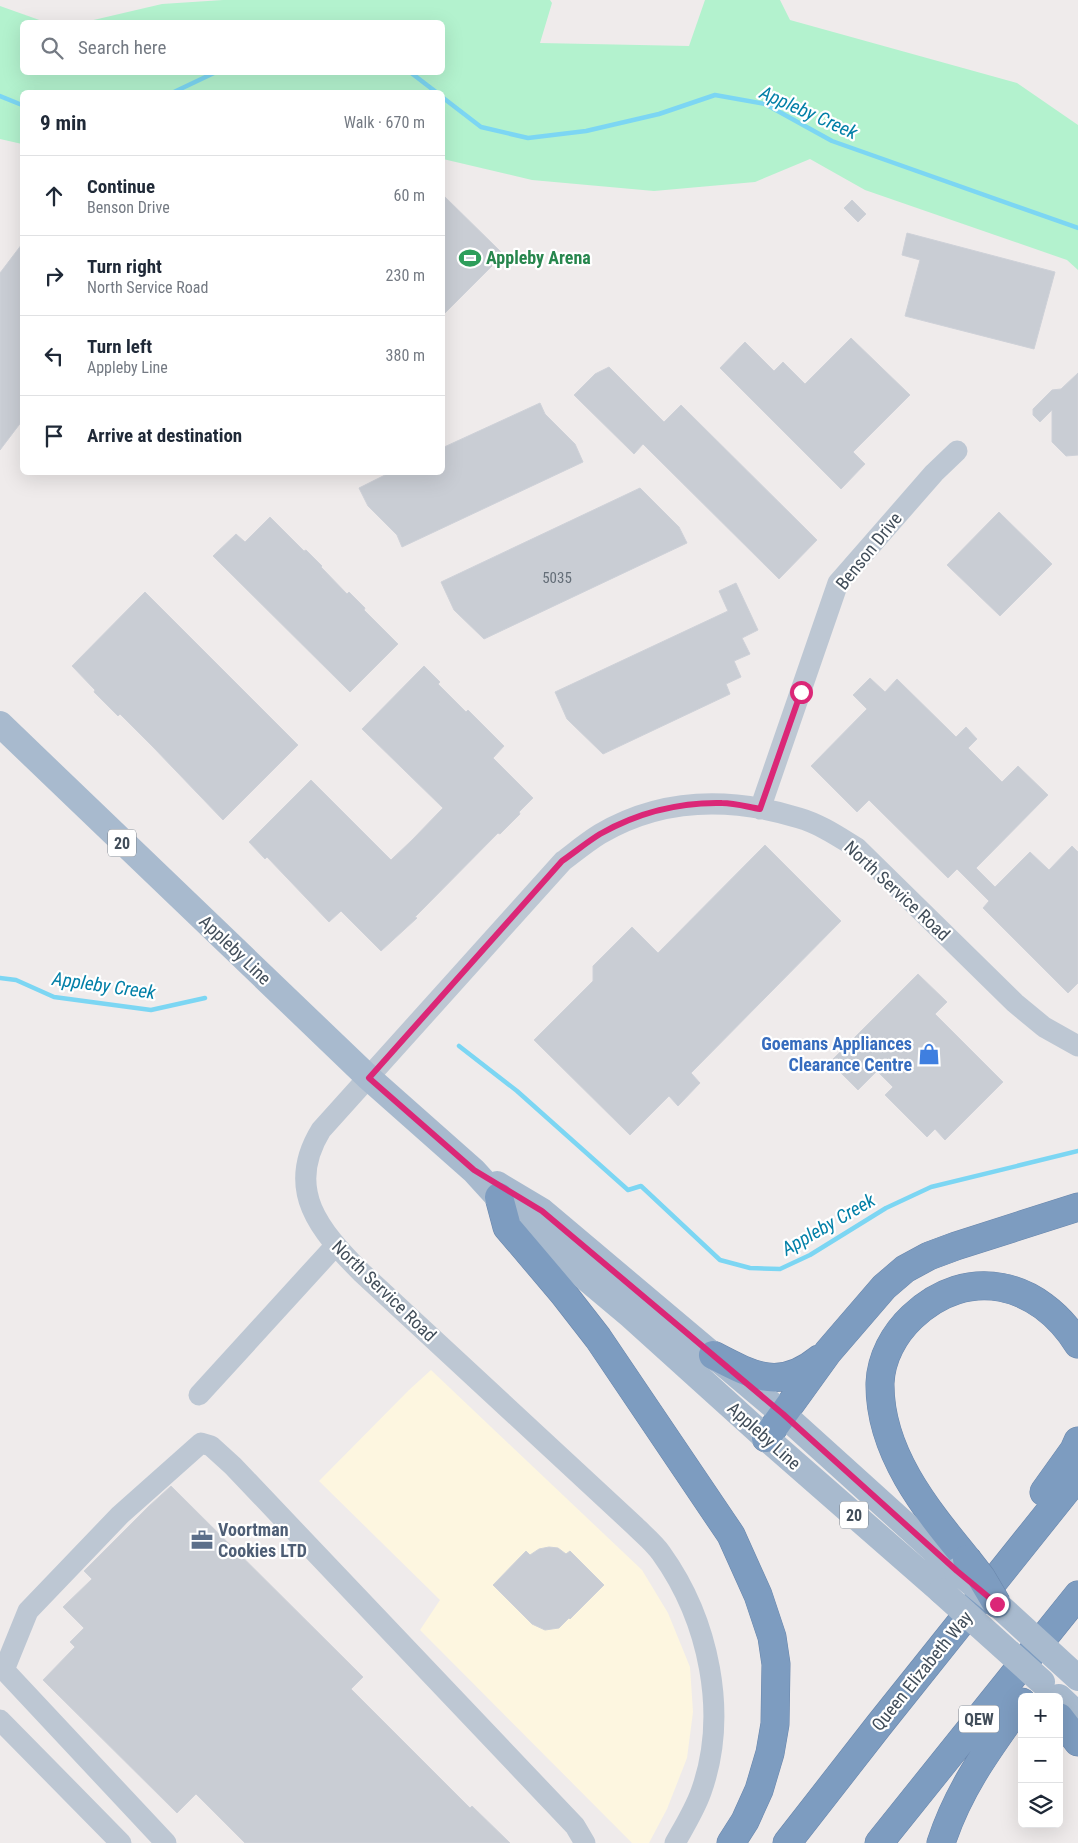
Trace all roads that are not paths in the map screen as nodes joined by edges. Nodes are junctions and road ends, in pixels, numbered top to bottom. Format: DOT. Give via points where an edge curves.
graph roads {
  1 [pos="957,451"];
  2 [pos="0,724"];
  3 [pos="760,809"];
  4 [pos="1078,1046"];
  5 [pos="369,1078"];
  6 [pos="474,1170"];
  7 [pos="499,1197"];
  8 [pos="1078,1207"];
  9 [pos="335,1246"];
  10 [pos="1078,1344"];
  11 [pos="828,1352"];
  12 [pos="714,1355"];
  13 [pos="199,1395"];
  14 [pos="783,1414"];
  15 [pos="766,1438"];
  16 [pos="1078,1441"];
  17 [pos="1078,1476"];
  18 [pos="955,1574"];
  19 [pos="1078,1595"];
  20 [pos="997,1604"];
  21 [pos="1078,1622"];
  22 [pos="2,1672"];
  23 [pos="1078,1678"];
  24 [pos="1049,1693"];
  25 [pos="1057,1693"];
  26 [pos="1018,1708"];
  27 [pos="1063,1715"];
  28 [pos="0,1720"];
  29 [pos="879,1725"];
  30 [pos="1078,1742"];
  31 [pos="121,1843"];
  32 [pos="166,1843"];
  33 [pos="585,1843"];
  34 [pos="675,1843"];
  35 [pos="731,1843"];
  36 [pos="787,1843"];
  37 [pos="879,1843"];
  38 [pos="941,1843"];
  1 -- 3 [label="street, Benson Drive" via="838,583"];
  2 -- 5 [label="main road, Appleby Line / 20"];
  3 -- 4 [label="street, North Service Road" via="800,818 857,848 1015,1003 1044,1027"];
  3 -- 5 [label="street, North Service Road" via="723,803 688,804 657,810 600,834 562,861"];
  5 -- 6 [label="main road, Appleby Line / 20"];
  5 -- 9 [label="street, North Service Road" via="321,1130 307,1163 306,1180 313,1214"];
  6 -- 7 [label="main road, Appleby Line / 20"];
  6 -- 12 [label="main road, Appleby Line / 20" via="542,1211"];
  7 -- 15 [label="main road, Appleby Line / 20" via="526,1228 631,1316"];
  7 -- 35 [label="highway" via="507,1227 598,1338 731,1535 758,1595 772,1637 776,1664 775,1724 759,1790"];
  8 -- 11 [label="highway" via="929,1256 884,1287"];
  9 -- 13 [label="street"];
  9 -- 34 [label="street, North Service Road" via="635,1526 661,1553 682,1589 700,1631 709,1666 713,1738 701,1792"];
  10 -- 18 [label="highway" via="1059,1318 1030,1297 995,1286 957,1289 940,1296 906,1323 892,1342 882,1366 880,1384 885,1424 903,1471 943,1530"];
  11 -- 12 [label="highway" via="806,1369 773,1378 742,1370"];
  11 -- 14 [label="highway"];
  12 -- 14 [label="main road, Appleby Line / 20"];
  14 -- 15 [label="highway"];
  14 -- 18 [label="main road, Appleby Line / 20"];
  15 -- 18 [label="main road, Appleby Line / 20"];
  16 -- 29 [label="highway"];
  17 -- 29 [label="highway, Queen Elizabeth Way"];
  18 -- 20 [label="highway, bridge" via="981,1577"];
  18 -- 24 [label="main road, Appleby Line / 20, bridge"];
  19 -- 37 [label="highway, QEW"];
  20 -- 23 [label="main road, bridge"];
  21 -- 25 [label="highway"];
  22 -- 32 [label="street"];
  22 -- 33 [label="street" via="28,1611 120,1515 202,1443 211,1446 233,1466 575,1826"];
  26 -- 38 [label="highway" via="960,1794"];
  27 -- 30 [label="highway"];
  28 -- 31 [label="street"];
  29 -- 36 [label="highway, Queen Elizabeth Way"];
}
